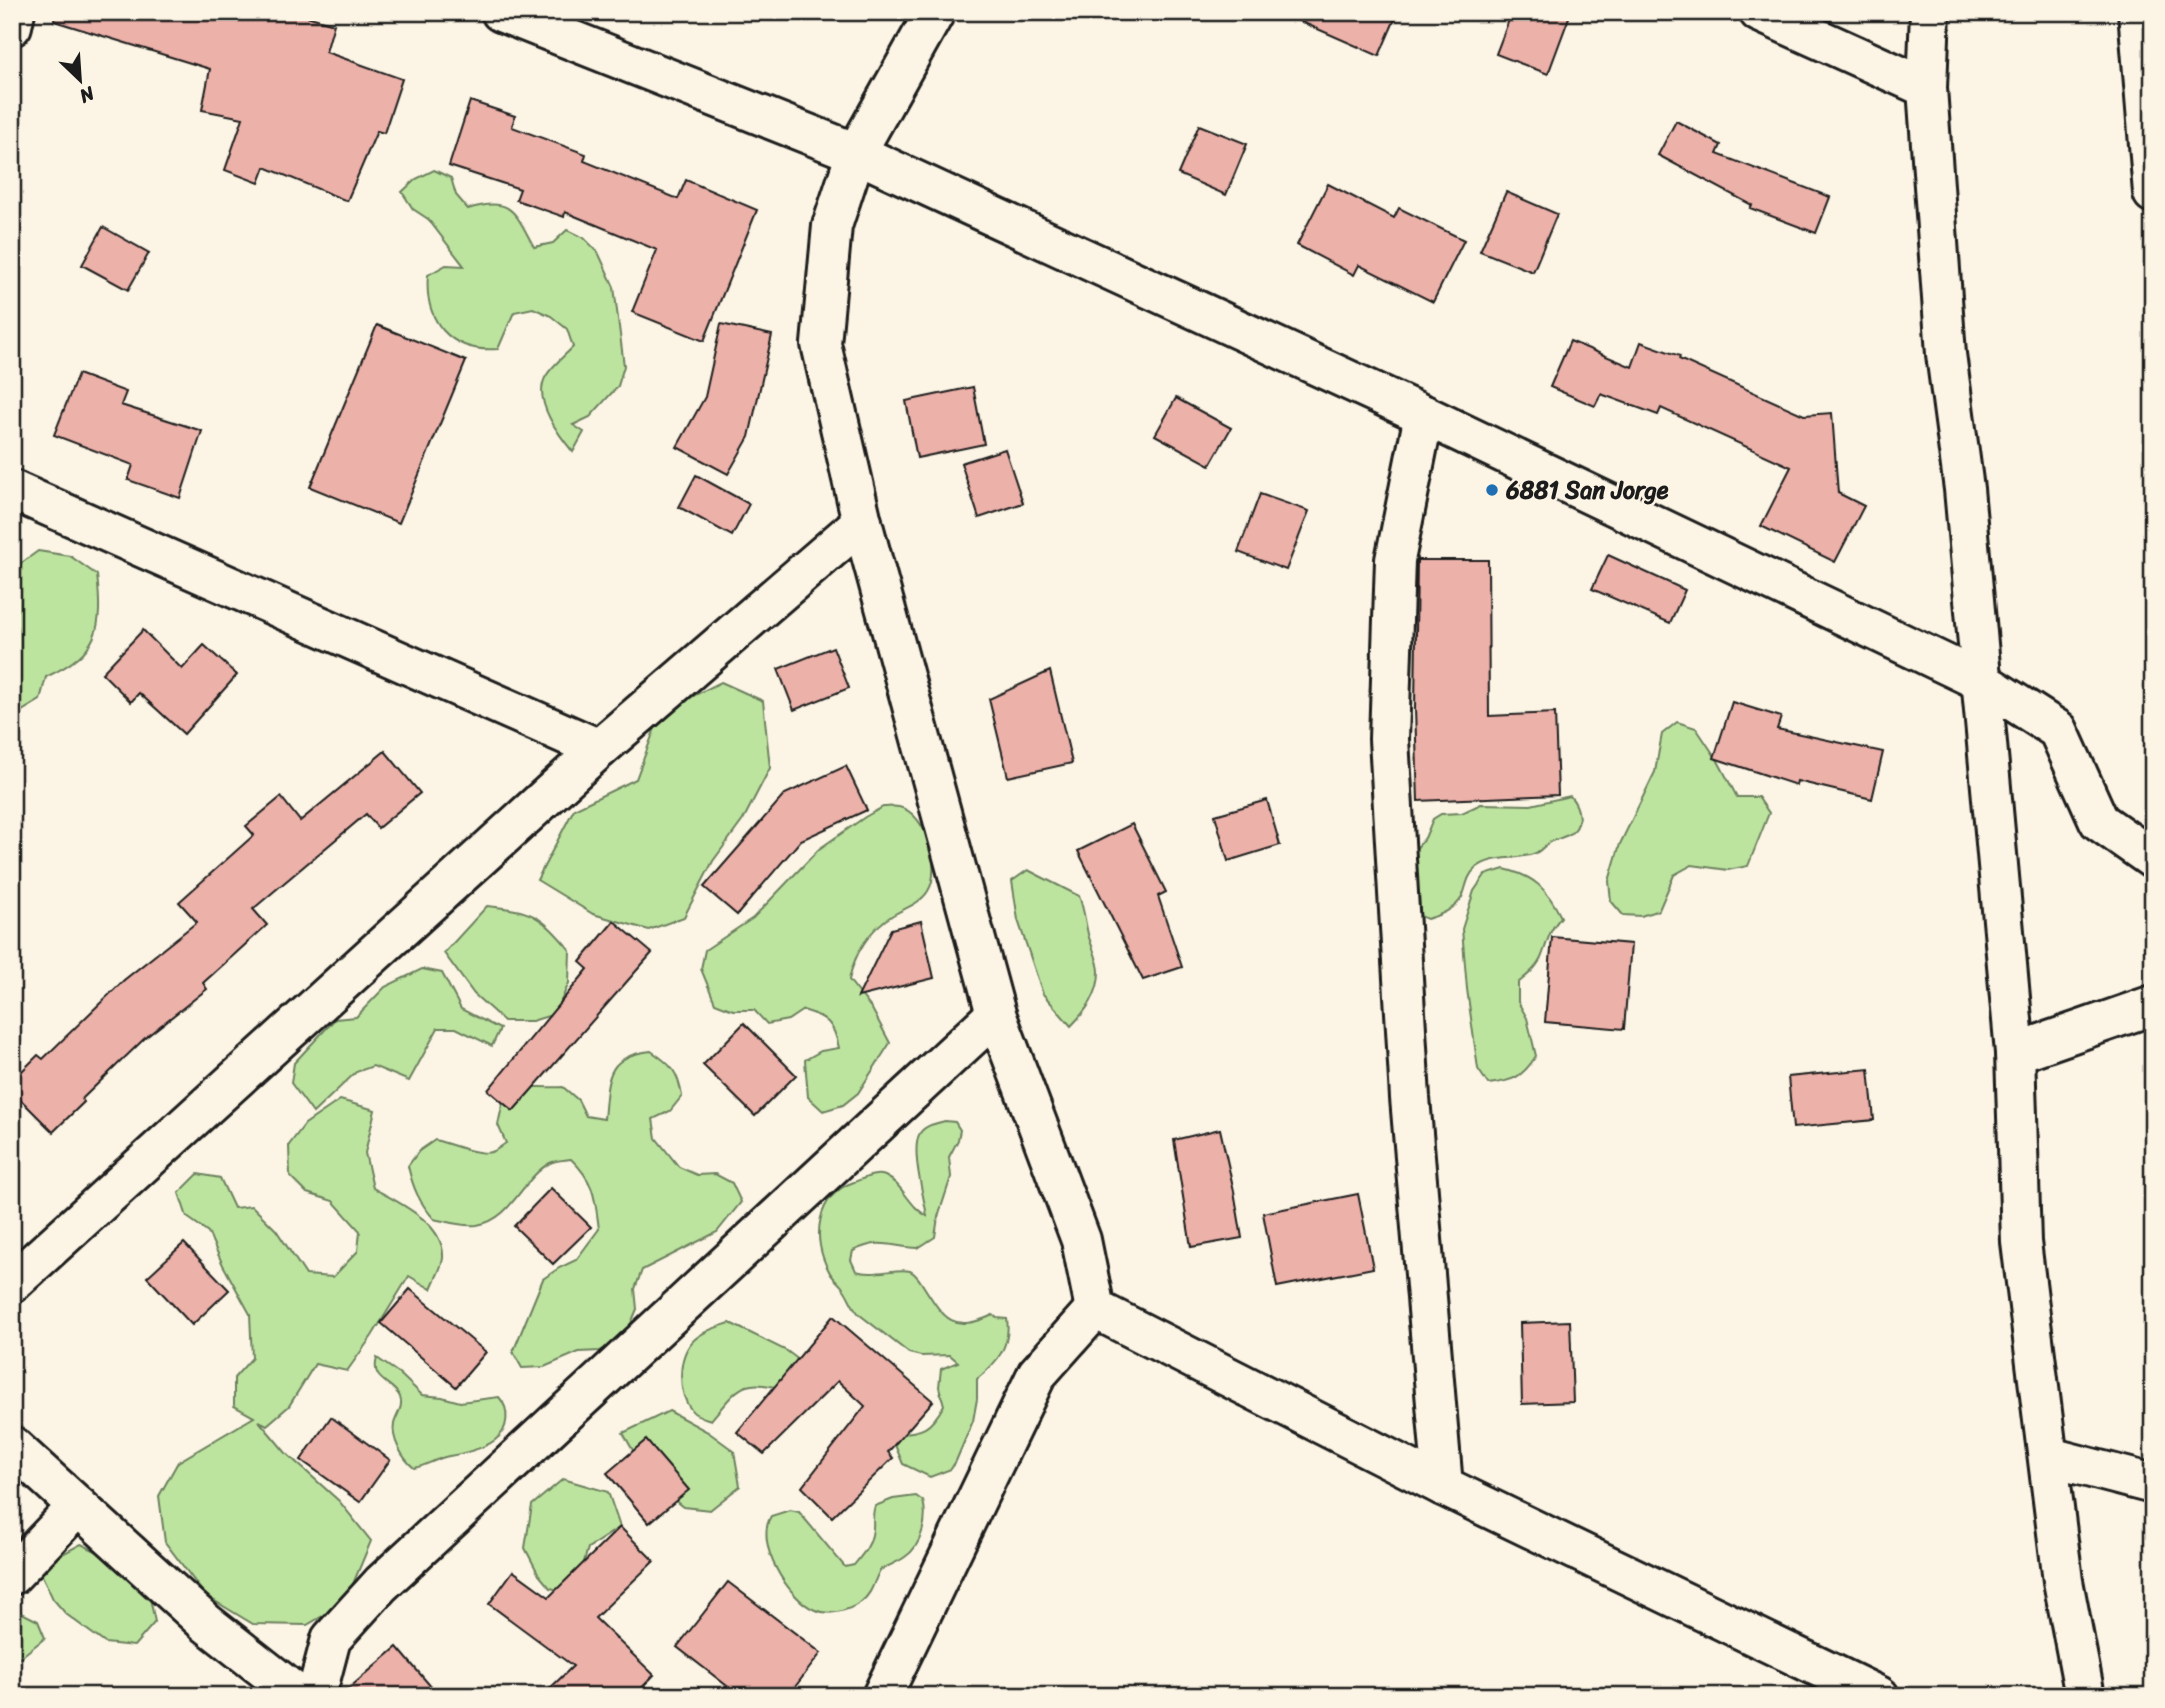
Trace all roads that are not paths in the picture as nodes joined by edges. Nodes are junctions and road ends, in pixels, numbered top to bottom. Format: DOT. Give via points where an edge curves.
graph roads {
  1 [pos="15,12"];
  2 [pos="501,12"];
  3 [pos="935,12"];
  4 [pos="1759,12"];
  5 [pos="1930,12"];
  6 [pos="2138,12"];
  7 [pos="12,26"];
  8 [pos="1927,88"];
  9 [pos="856,153"];
  10 [pos="2153,193"];
  11 [pos="1424,415"];
  12 [pos="12,490"];
  13 [pos="862,522"];
  14 [pos="1983,682"];
  15 [pos="599,749"];
  16 [pos="2153,859"];
  17 [pos="2153,1005"];
  18 [pos="996,1014"];
  19 [pos="2015,1053"];
  20 [pos="12,1283"];
  21 [pos="1095,1309"];
  22 [pos="12,1446"];
  23 [pos="2049,1457"];
  24 [pos="2153,1484"];
  25 [pos="1443,1486"];
  26 [pos="78,1506"];
  27 [pos="12,1575"];
  28 [pos="299,1696"];
  29 [pos="316,1696"];
  30 [pos="881,1696"];
  31 [pos="1879,1696"];
  32 [pos="2085,1696"];
  1 -- 7 [label="street"];
  2 -- 9 [label="street"];
  3 -- 9 [label="street"];
  4 -- 8 [label="street"];
  5 -- 8 [label="street"];
  6 -- 10 [label="street"];
  8 -- 14 [label="street" via="1946,354"];
  9 -- 11 [label="street"];
  9 -- 13 [label="street" via="832,226 821,344"];
  11 -- 14 [label="street"];
  11 -- 25 [label="street" via="1395,560 1389,739 1410,1098"];
  12 -- 15 [label="street"];
  13 -- 15 [label="street"];
  13 -- 18 [label="street"];
  14 -- 16 [label="street" via="2058,730 2099,821"];
  14 -- 19 [label="street"];
  15 -- 20 [label="street"];
  17 -- 19 [label="street"];
  18 -- 21 [label="street" via="1081,1240"];
  18 -- 29 [label="street" via="381,1584 331,1639"];
  19 -- 23 [label="street" via="2021,1242"];
  21 -- 25 [label="street"];
  21 -- 30 [label="street" via="1037,1374"];
  22 -- 26 [label="street"];
  23 -- 24 [label="street"];
  23 -- 32 [label="street" via="2063,1581"];
  25 -- 31 [label="street"];
  26 -- 27 [label="street"];
  26 -- 28 [label="street" via="206,1623"];
}
